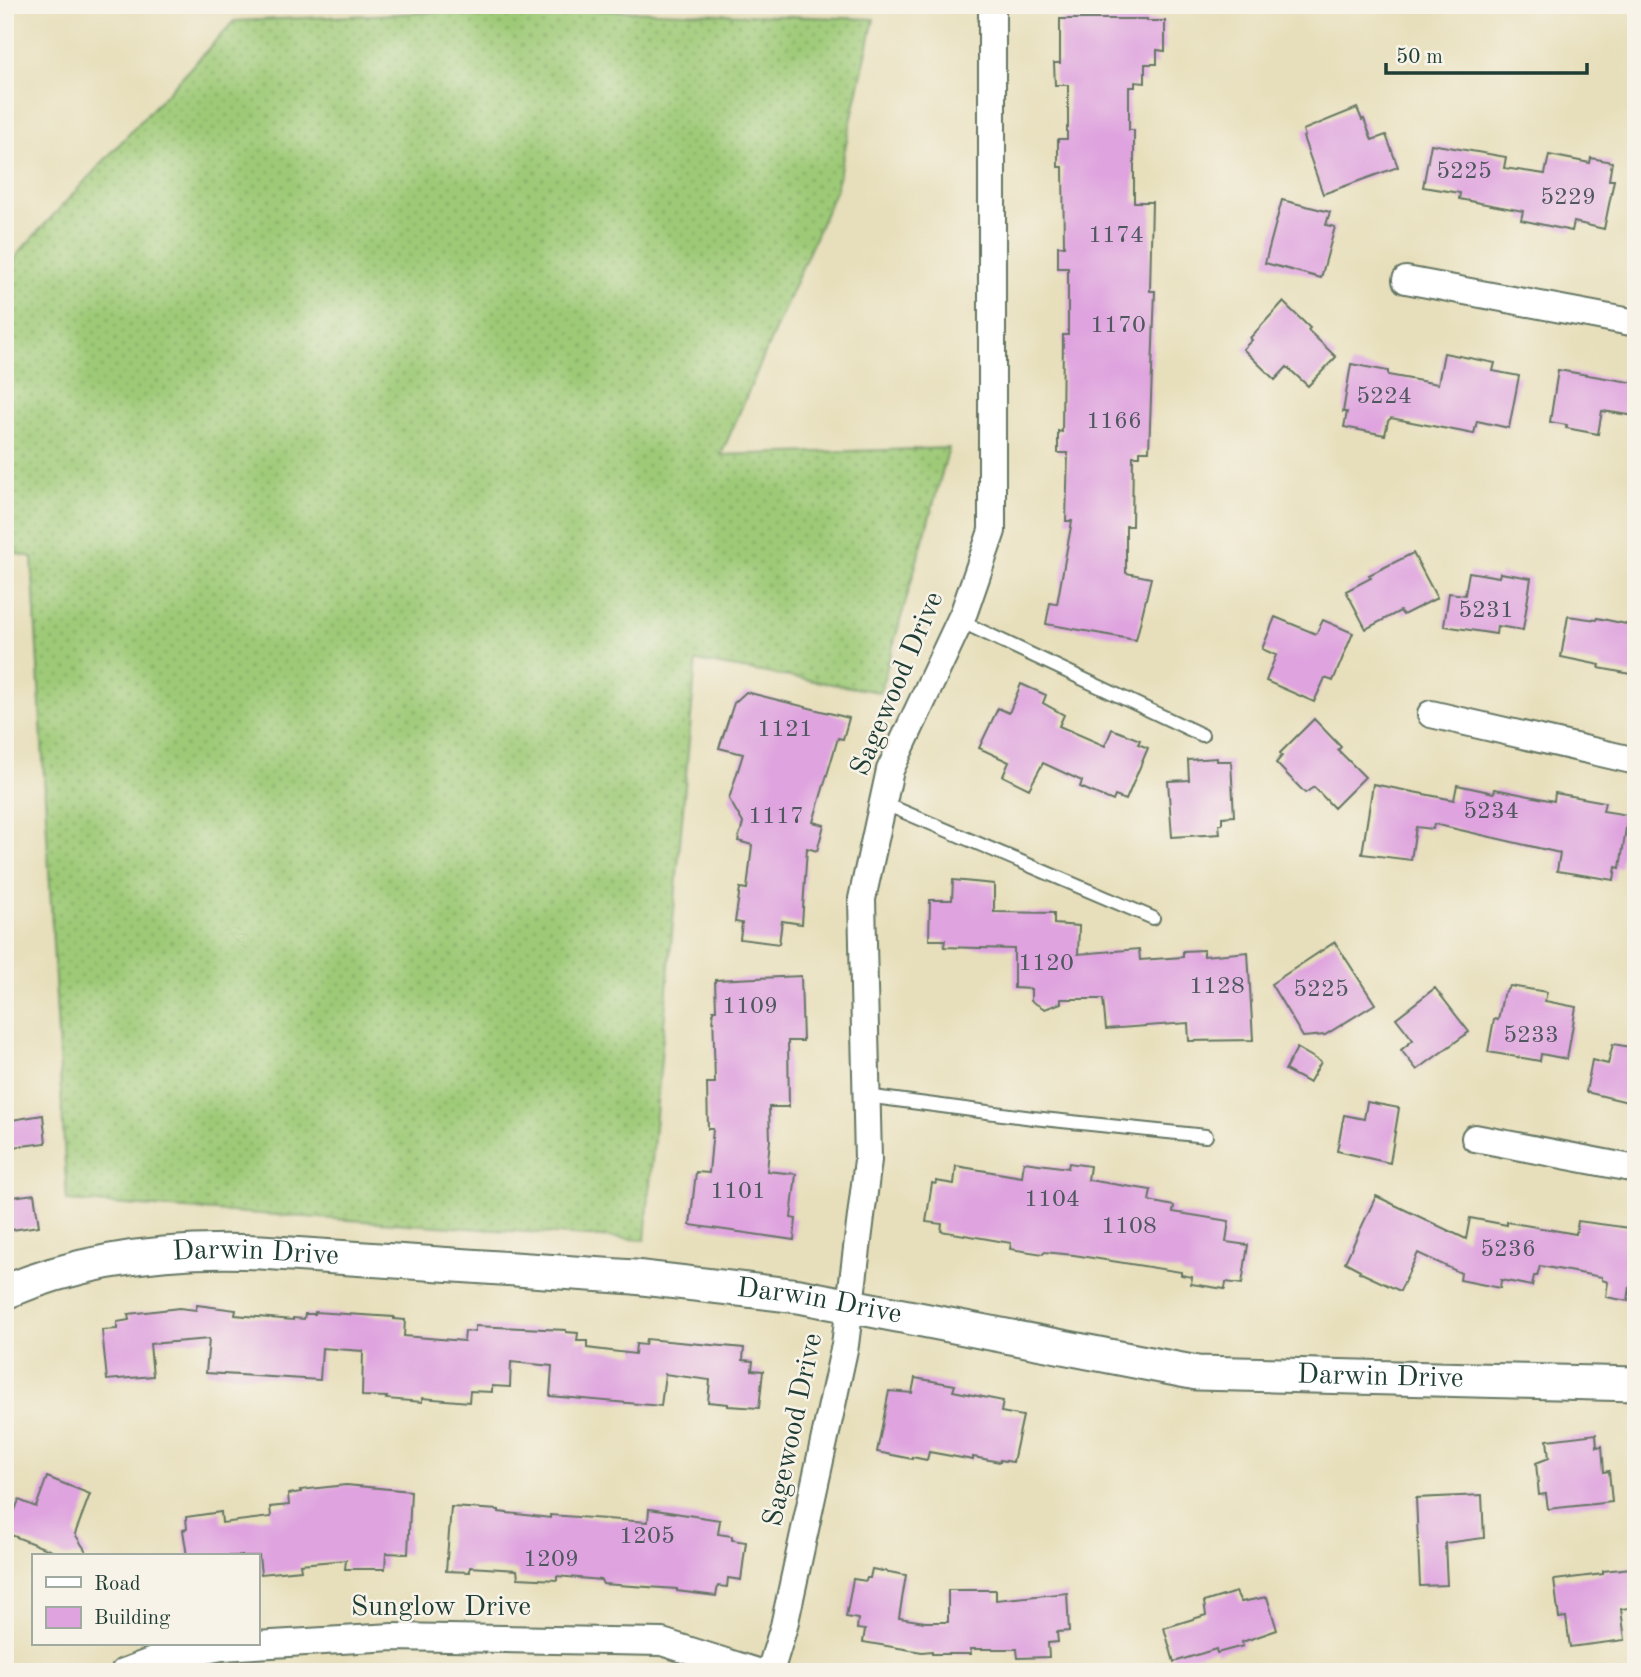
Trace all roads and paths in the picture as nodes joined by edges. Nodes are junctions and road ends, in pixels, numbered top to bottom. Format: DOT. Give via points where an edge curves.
graph roads {
  1 [pos="992,5"];
  2 [pos="1406,280"];
  3 [pos="1636,323"];
  4 [pos="960,621"];
  5 [pos="1431,714"];
  6 [pos="1202,735"];
  7 [pos="1636,761"];
  8 [pos="883,803"];
  9 [pos="1153,918"];
  10 [pos="866,1096"];
  11 [pos="1206,1136"];
  12 [pos="1475,1138"];
  13 [pos="1636,1169"];
  14 [pos="5,1292"];
  15 [pos="850,1305"];
  16 [pos="1636,1384"];
  17 [pos="259,1645"];
  18 [pos="239,1646"];
  19 [pos="124,1672"];
  20 [pos="757,1672"];
  21 [pos="770,1672"];
  1 -- 4 [label="street, Sagewood Drive" via="992,531"];
  2 -- 3 [label="street"];
  4 -- 6 [label="lane"];
  4 -- 8 [label="street, Sagewood Drive" via="890,770"];
  5 -- 7 [label="street"];
  8 -- 9 [label="lane"];
  8 -- 10 [label="street, Sagewood Drive" via="862,899"];
  10 -- 11 [label="lane"];
  10 -- 15 [label="street, Sagewood Drive" via="868,1160"];
  12 -- 13 [label="street"];
  14 -- 15 [label="street, Darwin Drive" via="111,1259 209,1249 634,1278"];
  15 -- 16 [label="street, Darwin Drive" via="1197,1373"];
  15 -- 21 [label="street, Sagewood Drive" via="784,1626"];
  17 -- 20 [label="street, Sunglow Drive" via="393,1637 662,1642"];
  18 -- 19 [label="street, Sunglow Drive" via="161,1658"];
}
